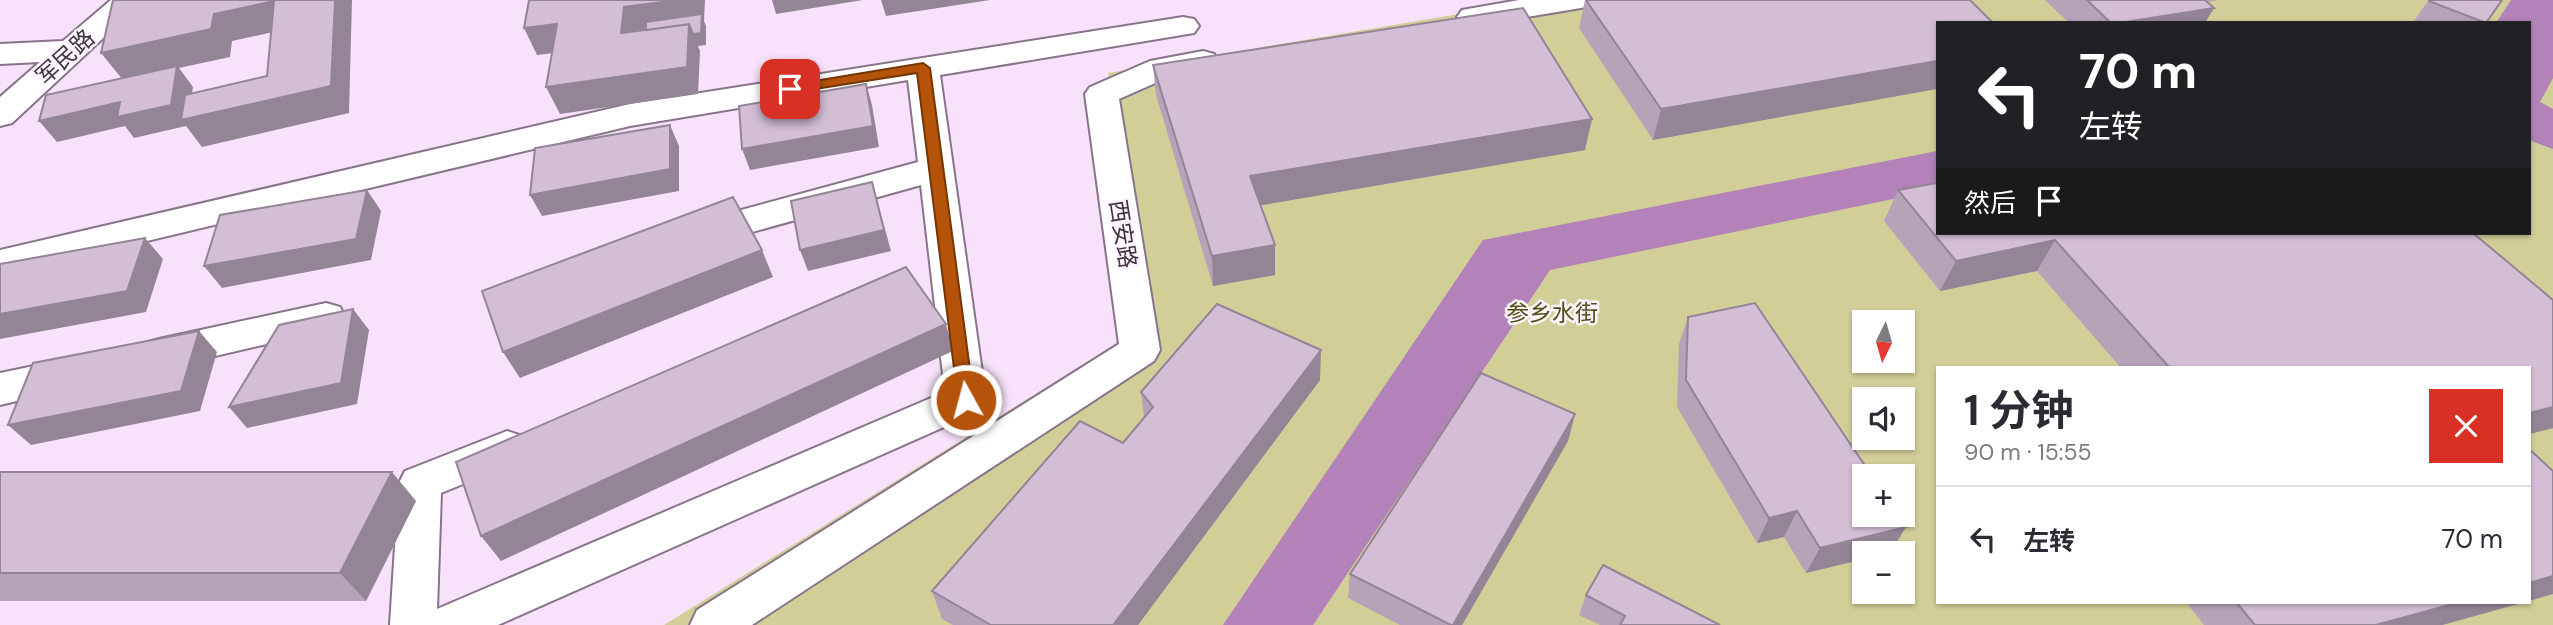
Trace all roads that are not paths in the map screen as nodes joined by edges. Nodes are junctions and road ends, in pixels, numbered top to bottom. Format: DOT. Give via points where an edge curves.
graph roads {
  1 [pos="129,0"];
  2 [pos="1574,0"];
  3 [pos="1178,13"];
  4 [pos="1451,20"];
  5 [pos="72,51"];
  6 [pos="0,54"];
  7 [pos="1230,57"];
  8 [pos="923,68"];
  9 [pos="1161,68"];
  10 [pos="0,115"];
  11 [pos="936,169"];
  12 [pos="657,245"];
  13 [pos="0,263"];
  14 [pos="950,271"];
  15 [pos="911,286"];
  16 [pos="343,313"];
  17 [pos="0,389"];
  18 [pos="537,436"];
  19 [pos="413,625"];
  20 [pos="449,625"];
  21 [pos="713,625"];
  1 -- 5 [label="street, 军民路"];
  2 -- 4 [label="street"];
  3 -- 8 [label="street"];
  3 -- 9 [label="street"];
  5 -- 6 [label="street"];
  5 -- 10 [label="street, 军民路"];
  7 -- 9 [label="street, 西安路"];
  8 -- 11 [label="street"];
  8 -- 13 [label="street" via="631,115"];
  9 -- 21 [label="street, 西安路" via="1102,94 1140,350"];
  11 -- 12 [label="street"];
  11 -- 14 [label="street"];
  14 -- 15 [label="street"];
  14 -- 20 [label="street" via="966,400"];
  16 -- 17 [label="street"];
  18 -- 19 [label="street" via="400,483"];
}
